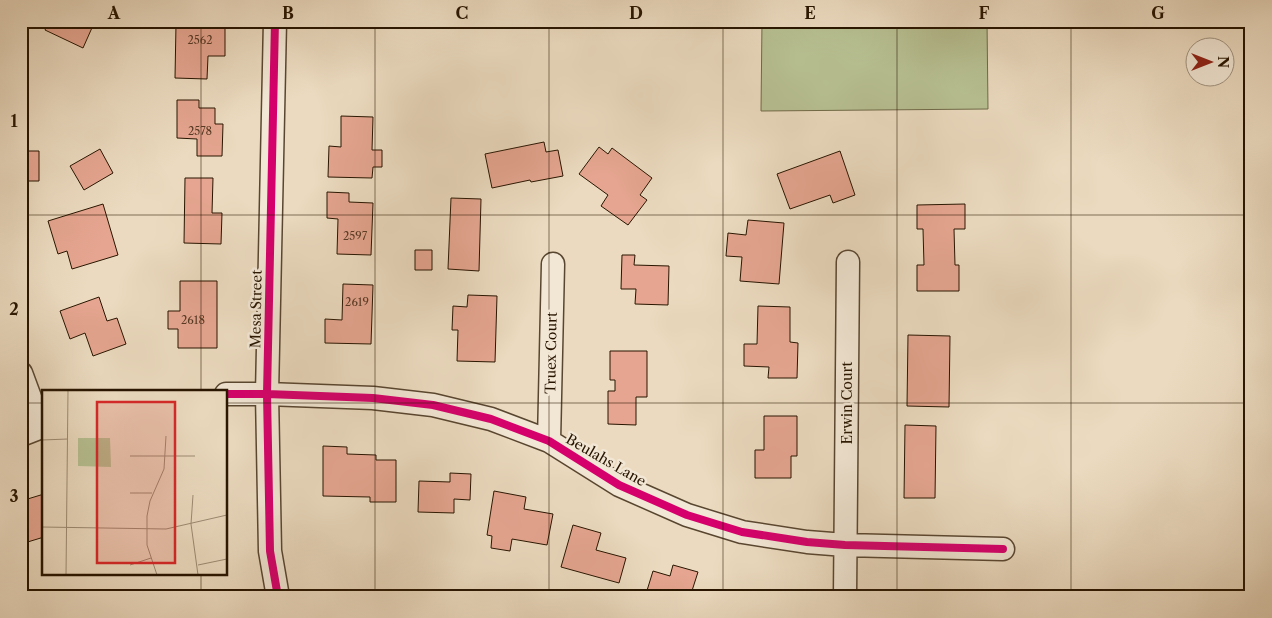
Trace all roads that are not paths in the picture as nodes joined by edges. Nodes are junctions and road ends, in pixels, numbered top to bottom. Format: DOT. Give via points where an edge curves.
graph roads {
  1 [pos="275,21"];
  2 [pos="848,262"];
  3 [pos="552,264"];
  4 [pos="21,373"];
  5 [pos="228,394"];
  6 [pos="267,394"];
  7 [pos="35,429"];
  8 [pos="549,441"];
  9 [pos="845,545"];
  10 [pos="1003,549"];
  11 [pos="278,597"];
  12 [pos="845,597"];
  1 -- 6 [label="street, Mesa Street"];
  2 -- 9 [label="street, Erwin Court"];
  3 -- 8 [label="street, Truex Court"];
  4 -- 7 [label="street"];
  5 -- 6 [label="street, Beulahs Lane"];
  6 -- 8 [label="street, Beulahs Lane" via="373,398 433,405 492,419"];
  6 -- 11 [label="street, Mesa Street" via="270,551"];
  8 -- 9 [label="street, Beulahs Lane" via="619,485 687,515 742,532"];
  9 -- 10 [label="street, Beulahs Lane"];
  9 -- 12 [label="street, Erwin Court"];
}
